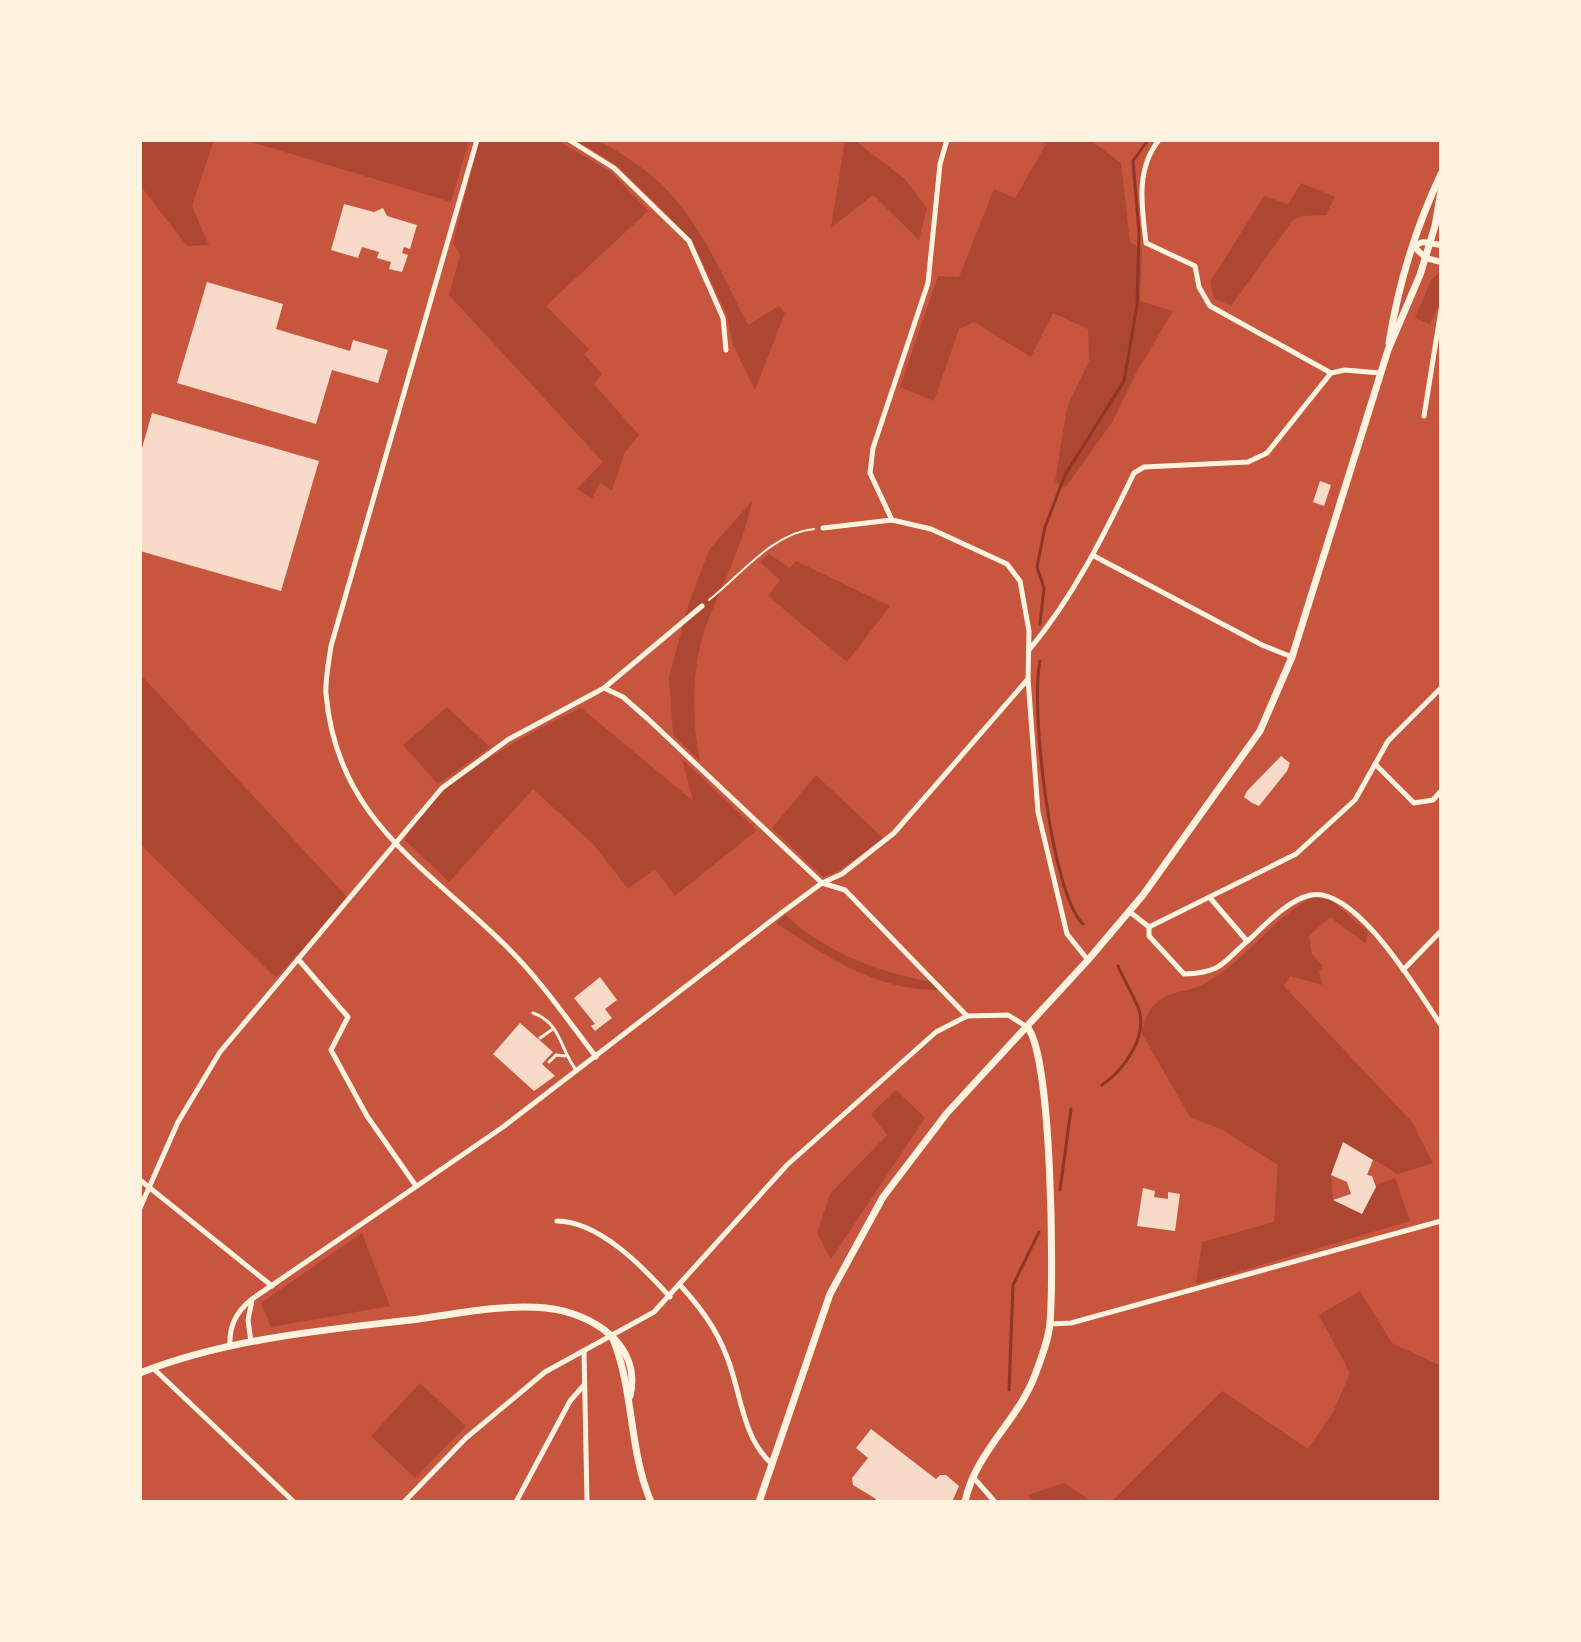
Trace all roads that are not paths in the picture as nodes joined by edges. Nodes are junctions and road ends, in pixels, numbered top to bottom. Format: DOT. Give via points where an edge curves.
graph roads {
  1 [pos="477,140"];
  2 [pos="569,140"];
  3 [pos="947,140"];
  4 [pos="1159,140"];
  5 [pos="1441,174"];
  6 [pos="1441,191"];
  7 [pos="1431,242"];
  8 [pos="1441,245"];
  9 [pos="1413,246"];
  10 [pos="1426,258"];
  11 [pos="1441,262"];
  12 [pos="1441,310"];
  13 [pos="726,350"];
  14 [pos="1388,350"];
  15 [pos="1331,373"];
  16 [pos="1380,373"];
  17 [pos="1424,416"];
  18 [pos="892,520"];
  19 [pos="823,528"];
  20 [pos="1094,556"];
  21 [pos="702,606"];
  22 [pos="1029,650"];
  23 [pos="1292,657"];
  24 [pos="1028,679"];
  25 [pos="604,688"];
  26 [pos="1441,688"];
  27 [pos="1375,764"];
  28 [pos="1441,791"];
  29 [pos="393,843"];
  30 [pos="822,883"];
  31 [pos="1211,899"];
  32 [pos="1130,912"];
  33 [pos="1149,927"];
  34 [pos="1441,931"];
  35 [pos="1247,941"];
  36 [pos="298,958"];
  37 [pos="1088,960"];
  38 [pos="1403,970"];
  39 [pos="533,1013"];
  40 [pos="967,1016"];
  41 [pos="1441,1025"];
  42 [pos="1027,1027"];
  43 [pos="555,1029"];
  44 [pos="540,1038"];
  45 [pos="596,1057"];
  46 [pos="567,1058"];
  47 [pos="549,1062"];
  48 [pos="577,1072"];
  49 [pos="140,1180"];
  50 [pos="416,1186"];
  51 [pos="149,1187"];
  52 [pos="140,1208"];
  53 [pos="557,1221"];
  54 [pos="1441,1221"];
  55 [pos="680,1285"];
  56 [pos="272,1286"];
  57 [pos="670,1297"];
  58 [pos="252,1299"];
  59 [pos="1050,1324"];
  60 [pos="612,1337"];
  61 [pos="251,1342"];
  62 [pos="230,1346"];
  63 [pos="584,1351"];
  64 [pos="153,1368"];
  65 [pos="140,1373"];
  66 [pos="585,1384"];
  67 [pos="771,1463"];
  68 [pos="972,1477"];
  69 [pos="294,1502"];
  70 [pos="404,1502"];
  71 [pos="516,1502"];
  72 [pos="587,1502"];
  73 [pos="651,1502"];
  74 [pos="759,1502"];
  75 [pos="965,1502"];
  76 [pos="995,1502"];
  1 -- 29 [label="street" via="331,646 326,693 342,763 362,806"];
  2 -- 13 [label="street" via="614,168 689,241 723,318"];
  3 -- 18 [label="street" via="928,283 880,421 870,473"];
  4 -- 15 [label="street" via="1147,155 1141,192 1146,243 1195,266 1210,306"];
  5 -- 9 [label="main road"];
  6 -- 7 [label="main road"];
  7 -- 8 [label="street"];
  7 -- 9 [label="street"];
  7 -- 10 [label="main road"];
  9 -- 10 [label="street"];
  9 -- 14 [label="main road"];
  10 -- 11 [label="street"];
  10 -- 14 [label="main road"];
  12 -- 17 [label="street"];
  14 -- 16 [label="main road"];
  15 -- 16 [label="street"];
  15 -- 20 [label="street" via="1267,453 1248,462 1144,467 1134,473"];
  16 -- 23 [label="main road"];
  18 -- 19 [label="street"];
  18 -- 22 [label="street" via="950,536 1007,564 1022,590"];
  20 -- 22 [label="street" via="1056,618"];
  20 -- 23 [label="street"];
  21 -- 25 [label="street"];
  22 -- 24 [label="street"];
  23 -- 32 [label="main road" via="1248,750"];
  24 -- 30 [label="street" via="894,833 842,874"];
  24 -- 37 [label="street" via="1041,827 1067,934"];
  25 -- 29 [label="street" via="509,739 442,788"];
  25 -- 30 [label="street" via="648,719"];
  26 -- 27 [label="street" via="1388,741"];
  27 -- 28 [label="street" via="1414,803 1433,800"];
  27 -- 31 [label="street" via="1355,800 1296,854"];
  29 -- 36 [label="street"];
  29 -- 45 [label="street" via="505,944"];
  30 -- 40 [label="street" via="845,890"];
  30 -- 45 [label="street"];
  31 -- 33 [label="street"];
  31 -- 35 [label="street"];
  32 -- 33 [label="street"];
  32 -- 37 [label="main road"];
  33 -- 35 [label="street" via="1149,936 1184,974 1210,973"];
  34 -- 38 [label="street"];
  35 -- 38 [label="street" via="1289,906 1311,895 1334,897 1368,926"];
  36 -- 50 [label="street" via="348,1017 331,1050 367,1116"];
  36 -- 51 [label="street" via="220,1052 178,1122"];
  37 -- 42 [label="main road"];
  38 -- 41 [label="street"];
  39 -- 43 [label="lane"];
  40 -- 42 [label="street" via="1008,1015"];
  40 -- 55 [label="street" via="936,1032 787,1165"];
  42 -- 59 [label="main road" via="1037,1044 1043,1092 1051,1220"];
  42 -- 67 [label="main road" via="918,1147 864,1228 822,1312"];
  43 -- 44 [label="lane"];
  43 -- 46 [label="lane"];
  45 -- 48 [label="street"];
  46 -- 47 [label="lane" via="556,1055"];
  46 -- 48 [label="lane"];
  48 -- 50 [label="street"];
  49 -- 51 [label="street"];
  50 -- 56 [label="street"];
  51 -- 52 [label="street"];
  51 -- 56 [label="street"];
  53 -- 57 [label="street" via="629,1253"];
  54 -- 59 [label="street" via="1071,1323"];
  55 -- 57 [label="street"];
  55 -- 67 [label="street" via="707,1314 727,1356 753,1443"];
  56 -- 58 [label="street"];
  57 -- 60 [label="street"];
  58 -- 61 [label="street"];
  58 -- 62 [label="street" via="234,1321"];
  59 -- 68 [label="main road" via="1035,1377"];
  60 -- 61 [label="main road" via="565,1312 512,1308"];
  60 -- 63 [label="street"];
  60 -- 73 [label="main road"];
  61 -- 62 [label="main road"];
  62 -- 64 [label="main road"];
  63 -- 66 [label="street"];
  63 -- 70 [label="street" via="545,1372 488,1419"];
  64 -- 65 [label="main road"];
  64 -- 69 [label="street"];
  66 -- 71 [label="street" via="570,1401"];
  66 -- 72 [label="street"];
  67 -- 74 [label="main road"];
  68 -- 75 [label="main road"];
  68 -- 76 [label="street"];
}
